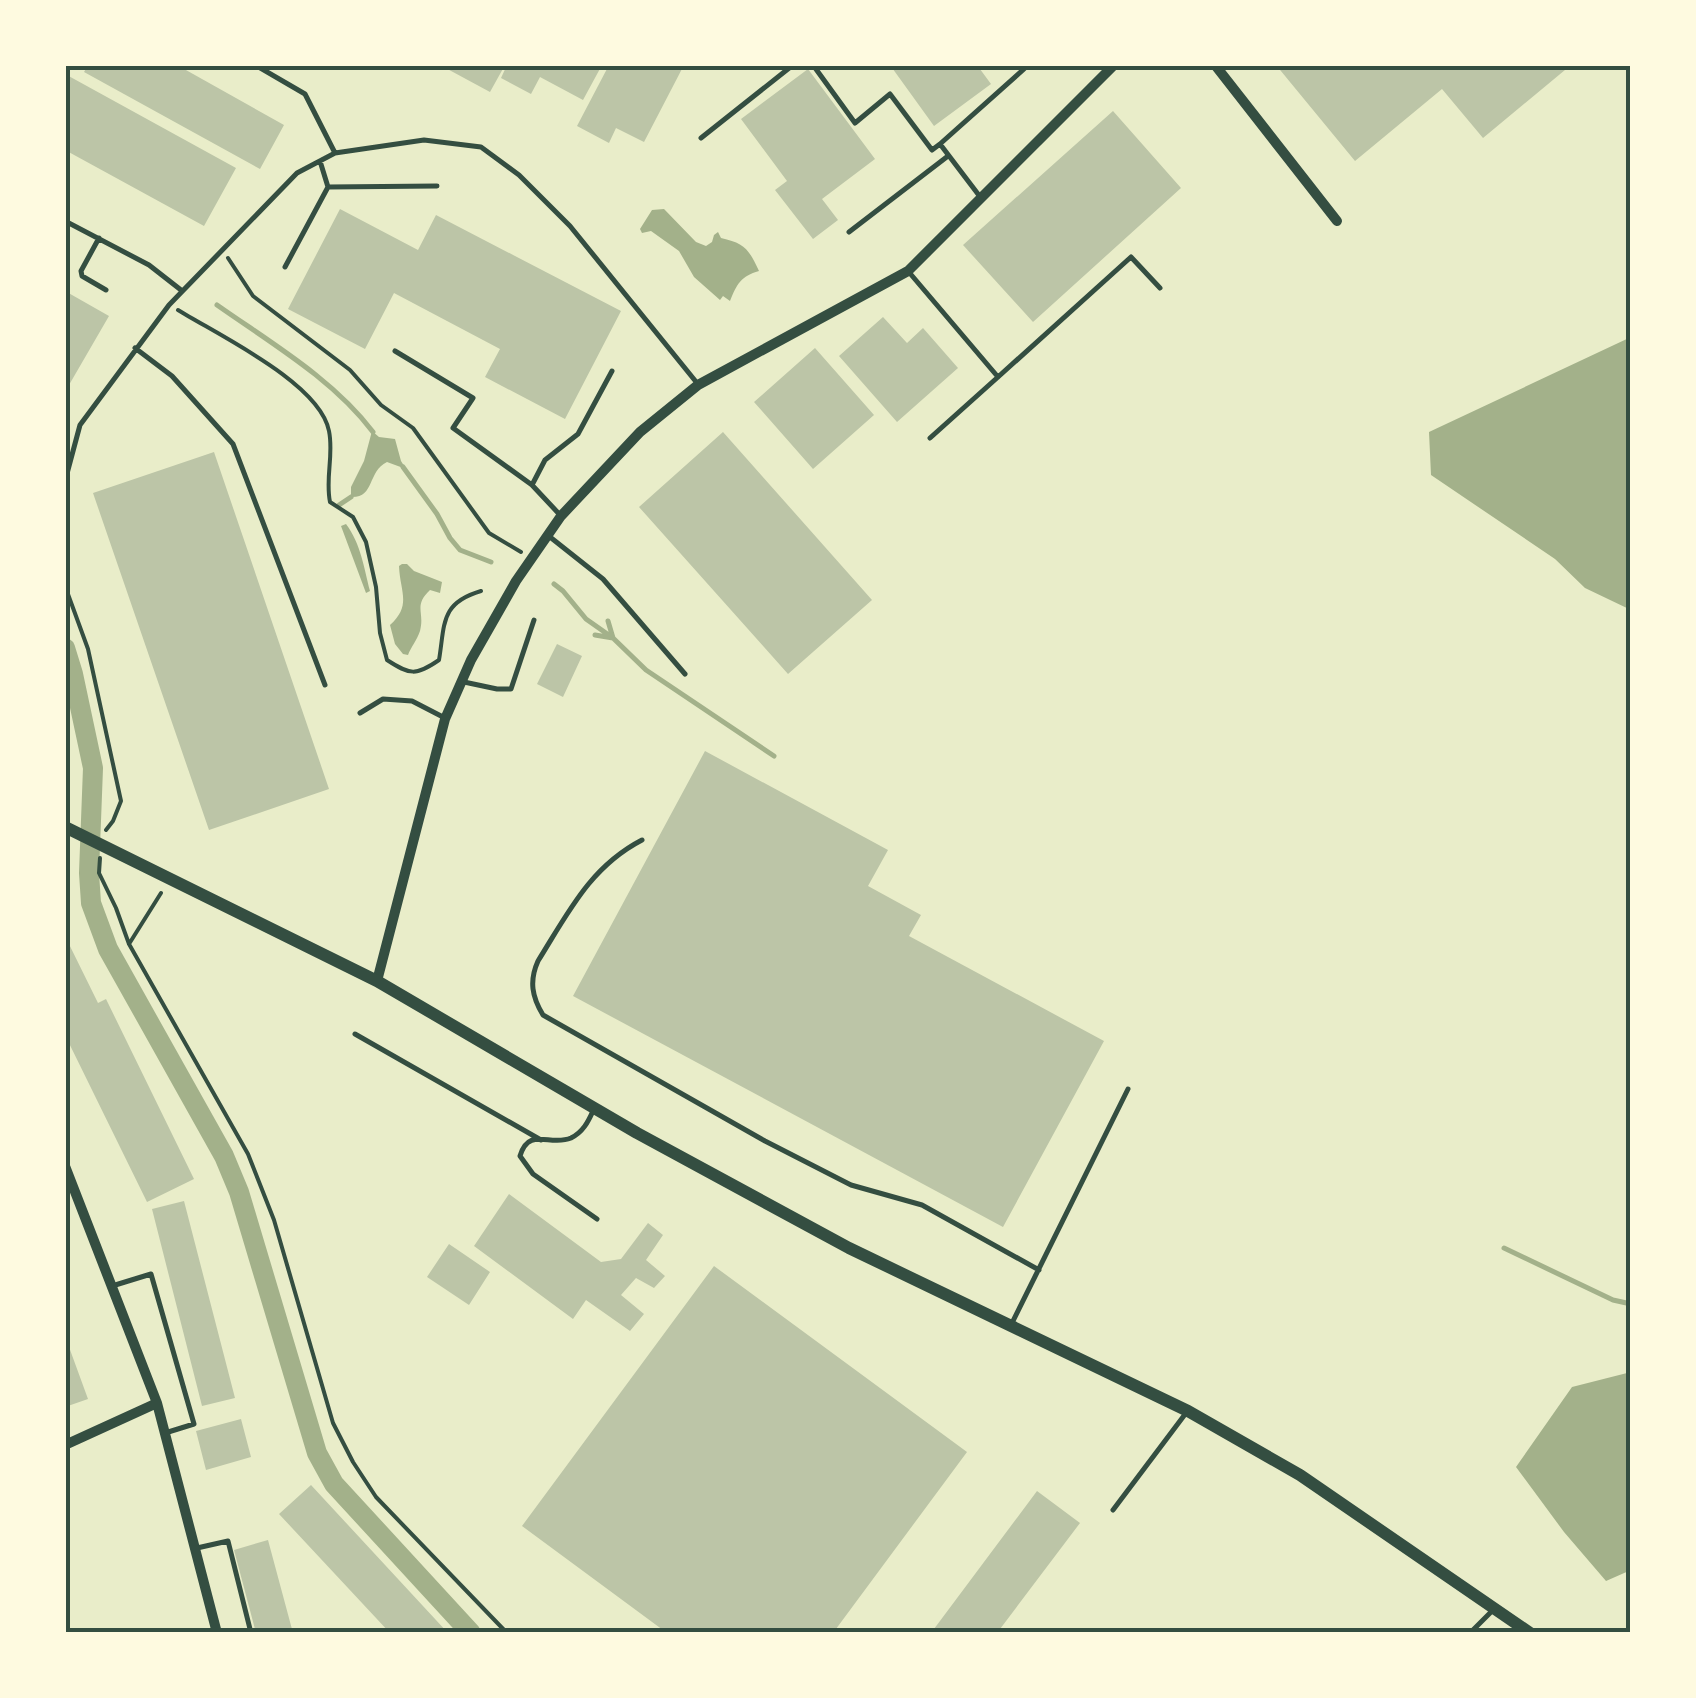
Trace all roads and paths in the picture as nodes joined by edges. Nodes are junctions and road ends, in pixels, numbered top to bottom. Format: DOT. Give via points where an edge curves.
graph roads {
  1 [pos="255,65"];
  2 [pos="792,65"];
  3 [pos="813,65"];
  4 [pos="1020,65"];
  5 [pos="1114,65"];
  6 [pos="1214,65"];
  7 [pos="702,138"];
  8 [pos="940,144"];
  9 [pos="335,154"];
  10 [pos="948,156"];
  11 [pos="320,161"];
  12 [pos="437,186"];
  13 [pos="328,187"];
  14 [pos="981,198"];
  15 [pos="65,221"];
  16 [pos="1337,221"];
  17 [pos="849,232"];
  18 [pos="99,238"];
  19 [pos="223,250"];
  20 [pos="285,267"];
  21 [pos="908,271"];
  22 [pos="1160,288"];
  23 [pos="106,290"];
  24 [pos="181,290"];
  25 [pos="169,305"];
  26 [pos="135,348"];
  27 [pos="395,351"];
  28 [pos="612,371"];
  29 [pos="998,377"];
  30 [pos="698,385"];
  31 [pos="930,438"];
  32 [pos="66,481"];
  33 [pos="532,485"];
  34 [pos="561,516"];
  35 [pos="547,535"];
  36 [pos="531,558"];
  37 [pos="65,586"];
  38 [pos="481,591"];
  39 [pos="534,620"];
  40 [pos="685,674"];
  41 [pos="461,682"];
  42 [pos="325,685"];
  43 [pos="360,713"];
  44 [pos="445,719"];
  45 [pos="65,827"];
  46 [pos="101,836"];
  47 [pos="642,840"];
  48 [pos="100,855"];
  49 [pos="170,878"];
  50 [pos="129,944"];
  51 [pos="377,981"];
  52 [pos="355,1034"];
  53 [pos="1128,1089"];
  54 [pos="595,1108"];
  55 [pos="541,1140"];
  56 [pos="66,1169"];
  57 [pos="598,1219"];
  58 [pos="1039,1270"];
  59 [pos="112,1286"];
  60 [pos="1011,1326"];
  61 [pos="157,1403"];
  62 [pos="1188,1411"];
  63 [pos="165,1433"];
  64 [pos="65,1444"];
  65 [pos="1114,1510"];
  66 [pos="194,1548"];
  67 [pos="1495,1608"];
  68 [pos="217,1633"];
  69 [pos="251,1633"];
  70 [pos="507,1633"];
  71 [pos="1470,1633"];
  72 [pos="1530,1633"];
  1 -- 9 [label="lane" via="304,94"];
  2 -- 7 [label="lane"];
  3 -- 8 [label="lane" via="854,124 890,94 932,150"];
  4 -- 8 [label="lane" via="1024,70"];
  5 -- 14 [label="street"];
  6 -- 16 [label="street"];
  8 -- 10 [label="lane"];
  9 -- 11 [label="lane"];
  9 -- 30 [label="lane" via="424,140 481,147 570,226"];
  10 -- 14 [label="lane"];
  10 -- 17 [label="lane"];
  11 -- 13 [label="lane"];
  11 -- 19 [label="lane" via="297,173"];
  12 -- 13 [label="lane"];
  13 -- 20 [label="lane"];
  14 -- 21 [label="street"];
  15 -- 18 [label="lane"];
  18 -- 23 [label="lane" via="81,271"];
  18 -- 24 [label="lane"];
  19 -- 24 [label="lane"];
  19 -- 36 [label="path" via="253,296 413,428 488,533"];
  21 -- 29 [label="lane"];
  21 -- 30 [label="street"];
  22 -- 29 [label="lane" via="1131,257"];
  24 -- 25 [label="lane"];
  25 -- 26 [label="lane"];
  25 -- 38 [label="path" via="287,376 317,404 329,428 330,502 353,517 366,542 388,660 406,672 423,671 438,660 447,611"];
  26 -- 32 [label="lane" via="80,426"];
  26 -- 42 [label="lane" via="172,376 233,444"];
  27 -- 33 [label="lane" via="472,398 453,428"];
  28 -- 33 [label="lane" via="578,434 545,460"];
  29 -- 31 [label="lane"];
  30 -- 34 [label="street" via="640,432"];
  33 -- 34 [label="lane"];
  34 -- 35 [label="street"];
  35 -- 36 [label="street"];
  35 -- 40 [label="lane" via="603,578"];
  36 -- 41 [label="street"];
  37 -- 46 [label="path" via="88,649 121,800"];
  39 -- 41 [label="lane" via="511,688"];
  41 -- 44 [label="street"];
  43 -- 44 [label="lane" via="383,699 412,702"];
  44 -- 51 [label="street"];
  45 -- 49 [label="street"];
  47 -- 58 [label="lane" via="588,882 538,962 531,984 543,1016 765,1141 851,1185 922,1204"];
  48 -- 50 [label="path" via="99,874"];
  49 -- 50 [label="path"];
  49 -- 51 [label="street"];
  50 -- 70 [label="path" via="248,1154 333,1423 353,1462 376,1497"];
  51 -- 54 [label="street"];
  52 -- 55 [label="lane"];
  53 -- 58 [label="lane"];
  54 -- 55 [label="lane" via="570,1139"];
  54 -- 60 [label="street" via="849,1248"];
  55 -- 57 [label="lane" via="522,1149 527,1168"];
  56 -- 59 [label="street"];
  58 -- 60 [label="lane"];
  59 -- 61 [label="street"];
  59 -- 63 [label="lane" via="151,1274 194,1424"];
  60 -- 62 [label="street"];
  61 -- 63 [label="street"];
  61 -- 64 [label="street"];
  62 -- 65 [label="lane"];
  62 -- 67 [label="street" via="1300,1475"];
  63 -- 66 [label="street"];
  66 -- 68 [label="street"];
  66 -- 69 [label="lane" via="228,1541"];
  67 -- 71 [label="lane"];
  67 -- 72 [label="street"];
}
